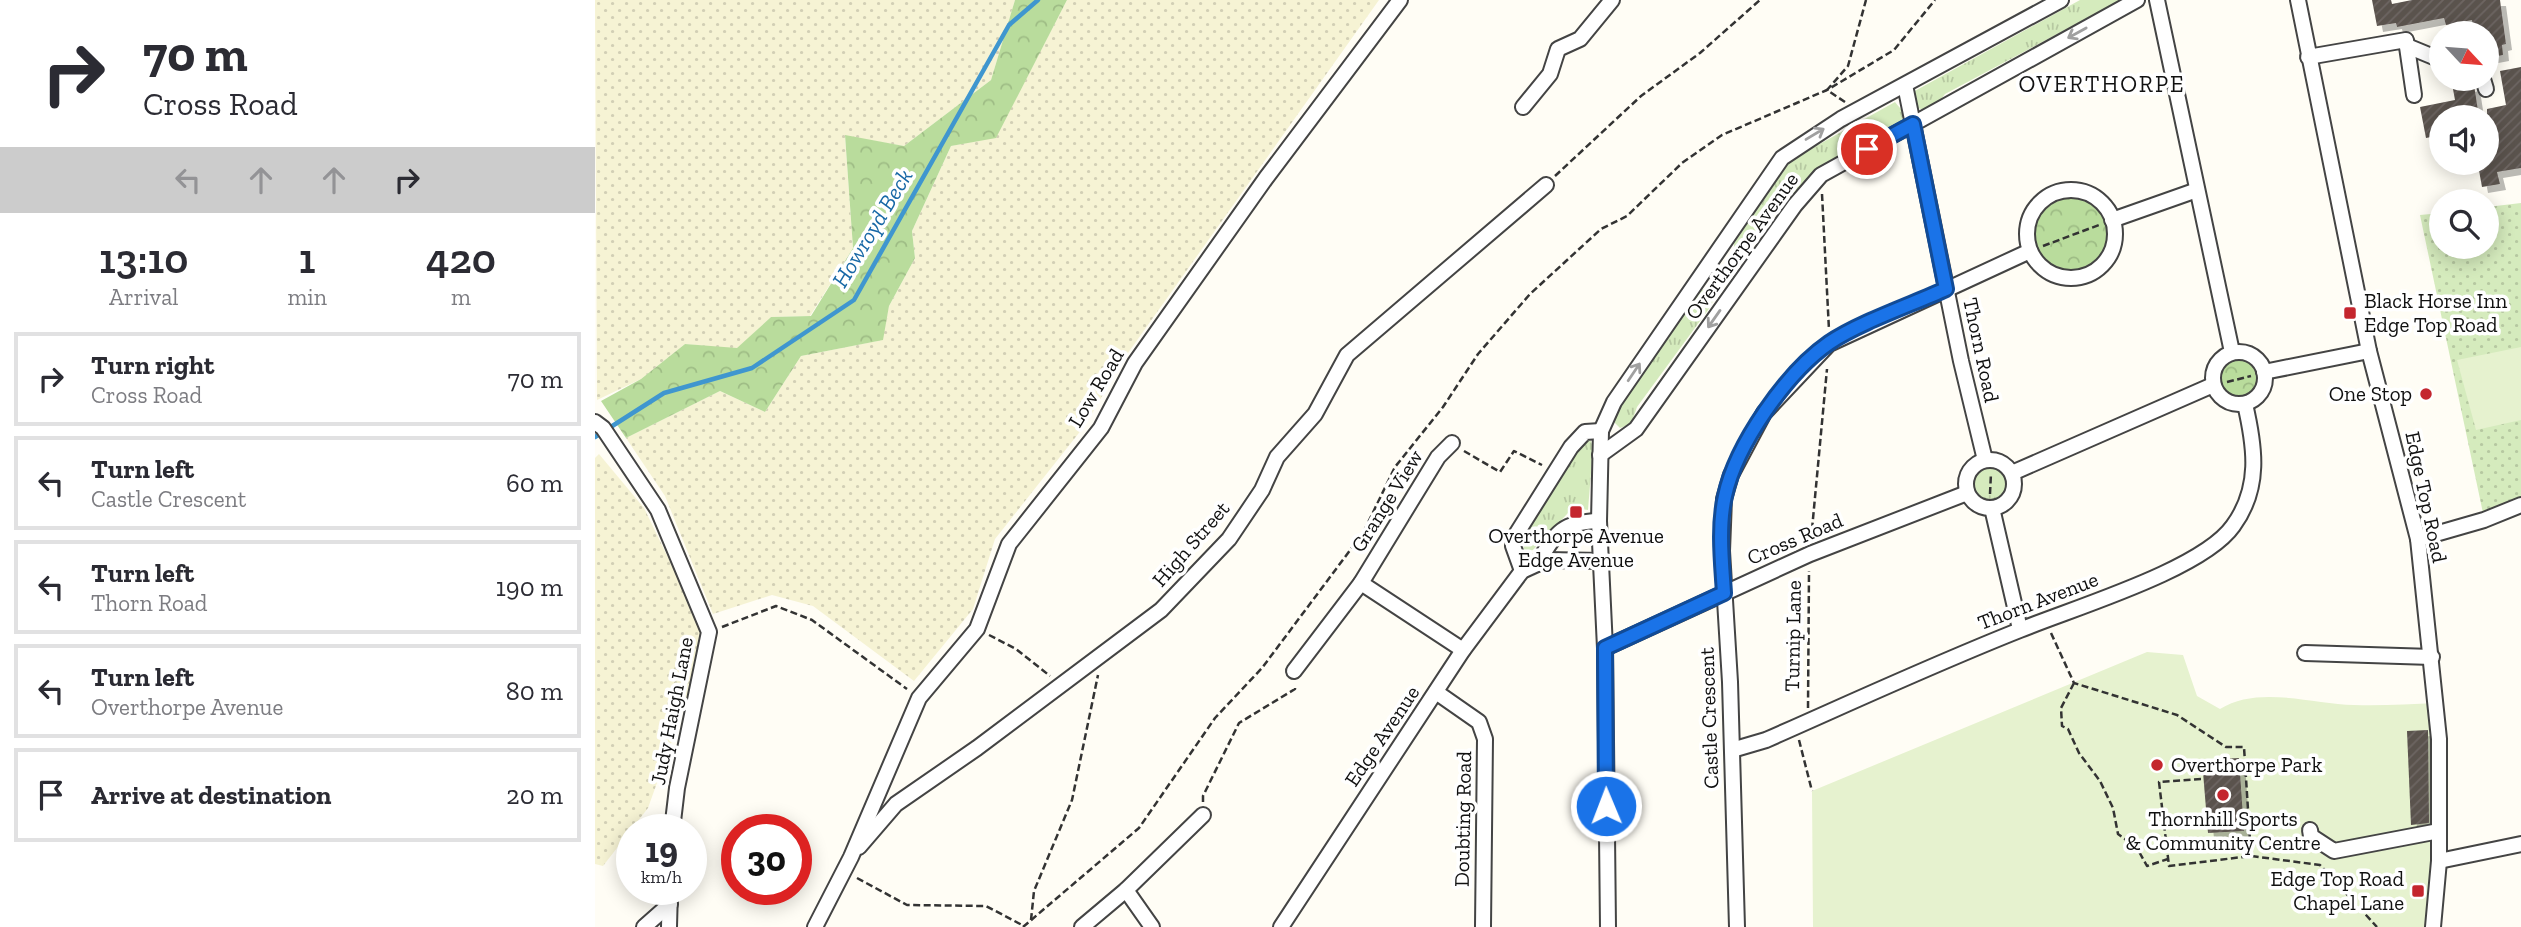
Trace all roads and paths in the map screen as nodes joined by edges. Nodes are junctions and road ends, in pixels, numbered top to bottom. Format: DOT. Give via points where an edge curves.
graph roads {
  1 [pos="1400,0"];
  2 [pos="1612,0"];
  3 [pos="1759,0"];
  4 [pos="1866,0"];
  5 [pos="2061,0"];
  6 [pos="2137,0"];
  7 [pos="2157,0"];
  8 [pos="2298,0"];
  9 [pos="2407,46"];
  10 [pos="2429,55"];
  11 [pos="2308,57"];
  12 [pos="1905,85"];
  13 [pos="2414,96"];
  14 [pos="1523,107"];
  15 [pos="1858,110"];
  16 [pos="1913,124"];
  17 [pos="1821,175"];
  18 [pos="1546,184"];
  19 [pos="2197,190"];
  20 [pos="2112,220"];
  21 [pos="2030,250"];
  22 [pos="1946,289"];
  23 [pos="1829,344"];
  24 [pos="2369,351"];
  25 [pos="2232,352"];
  26 [pos="2264,372"];
  27 [pos="2213,385"];
  28 [pos="2245,404"];
  29 [pos="595,422"];
  30 [pos="1601,431"];
  31 [pos="1453,443"];
  32 [pos="1600,455"];
  33 [pos="1988,459"];
  34 [pos="1555,471"];
  35 [pos="2012,473"];
  36 [pos="1967,493"];
  37 [pos="2521,505"];
  38 [pos="1991,508"];
  39 [pos="1599,521"];
  40 [pos="2418,539"];
  41 [pos="1810,554"];
  42 [pos="1602,561"];
  43 [pos="1537,564"];
  44 [pos="1522,571"];
  45 [pos="1361,583"];
  46 [pos="1724,593"];
  47 [pos="2046,620"];
  48 [pos="977,629"];
  49 [pos="2020,629"];
  50 [pos="709,632"];
  51 [pos="1605,648"];
  52 [pos="1464,650"];
  53 [pos="2305,653"];
  54 [pos="1101,657"];
  55 [pos="2432,657"];
  56 [pos="1294,671"];
  57 [pos="2074,683"];
  58 [pos="1061,684"];
  59 [pos="1436,692"];
  60 [pos="919,698"];
  61 [pos="1801,724"];
  62 [pos="1732,750"];
  63 [pos="2201,779"];
  64 [pos="1812,791"];
  65 [pos="674,814"];
  66 [pos="1203,815"];
  67 [pos="2310,830"];
  68 [pos="2439,831"];
  69 [pos="2521,844"];
  70 [pos="2251,856"];
  71 [pos="852,857"];
  72 [pos="2168,859"];
  73 [pos="2439,861"];
  74 [pos="844,871"];
  75 [pos="1126,890"];
  76 [pos="669,905"];
  77 [pos="670,905"];
  78 [pos="1031,920"];
  79 [pos="1024,926"];
  80 [pos="644,927"];
  81 [pos="670,927"];
  82 [pos="815,927"];
  83 [pos="1082,927"];
  84 [pos="1152,927"];
  85 [pos="1281,927"];
  86 [pos="1483,927"];
  87 [pos="1608,927"];
  88 [pos="1737,927"];
  89 [pos="2377,927"];
  90 [pos="2433,927"];
  1 -- 48 [label="street, Low Road" via="1135,363 1101,428 1009,544"];
  2 -- 14 [label="street" via="1580,39 1558,50 1550,75"];
  3 -- 18 [label="path" via="1700,53 1641,96"];
  4 -- 15 [label="path" via="1848,66 1827,90"];
  5 -- 12 [label="street, Overthorpe Avenue"];
  6 -- 16 [label="street, Overthorpe Avenue, one-way"];
  7 -- 19 [label="street"];
  8 -- 11 [label="street, Edge Top Road"];
  9 -- 10 [label="street"];
  9 -- 11 [label="street" via="2406,40"];
  9 -- 13 [label="street"];
  11 -- 24 [label="street, Edge Top Road"];
  12 -- 15 [label="street, Overthorpe Avenue"];
  12 -- 16 [label="street, Thorn Road"];
  30 -- 15 [label="street, Overthorpe Avenue, one-way" via="1614,402 1782,158"];
  16 -- 17 [label="street, Overthorpe Avenue"];
  16 -- 22 [label="street, Thorn Road"];
  17 -- 23 [label="path, Turnip Lane"];
  17 -- 32 [label="street, Overthorpe Avenue, one-way" via="1636,429"];
  18 -- 54 [label="street, High Street" via="1347,355 1315,414 1277,457 1262,490 1229,538 1161,610"];
  19 -- 20 [label="street"];
  19 -- 25 [label="street"];
  20 -- 21 [label="path"];
  20 -- 21 [label="street" via="2112,249 2106,261 2083,276 2054,275 2039,265"];
  20 -- 21 [label="street" via="2088,194 2056,193 2032,215 2027,229"];
  21 -- 22 [label="street, Castle Crescent"];
  22 -- 23 [label="street, Castle Crescent"];
  22 -- 33 [label="street, Thorn Road"];
  23 -- 41 [label="path, Turnip Lane"];
  23 -- 46 [label="street, Castle Crescent" via="1764,413 1731,475 1724,499"];
  24 -- 26 [label="street"];
  24 -- 40 [label="street, Edge Top Road"];
  25 -- 26 [label="street" via="2252,355"];
  25 -- 27 [label="street" via="2215,366"];
  26 -- 27 [label="path"];
  26 -- 28 [label="street" via="2259,395"];
  27 -- 28 [label="street" via="2225,401"];
  27 -- 35 [label="street"];
  28 -- 47 [label="street, Thorn Avenue" via="2255,459 2253,484 2225,536 2194,559"];
  29 -- 50 [label="street, Judy Haigh Lane" via="658,510"];
  30 -- 32 [label="street, Overthorpe Avenue"];
  30 -- 34 [label="street" via="1585,432"];
  31 -- 34 [label="path" via="1500,472 1514,451"];
  31 -- 45 [label="street, Grange View" via="1438,457"];
  32 -- 39 [label="street, Overthorpe Avenue"];
  33 -- 35 [label="street" via="2005,464"];
  33 -- 36 [label="street" via="1968,472"];
  33 -- 38 [label="path"];
  34 -- 44 [label="street" via="1513,545"];
  35 -- 38 [label="street" via="2010,497"];
  36 -- 38 [label="street" via="1977,505"];
  36 -- 41 [label="street, Cross Road"];
  37 -- 40 [label="street"];
  38 -- 49 [label="street"];
  39 -- 42 [label="street, Overthorpe Avenue"];
  39 -- 43 [label="street" via="1574,522 1564,528"];
  40 -- 55 [label="street, Edge Top Road"];
  41 -- 46 [label="street, Cross Road"];
  41 -- 61 [label="path, Turnip Lane"];
  42 -- 43 [label="street, Edge Avenue" via="1546,560"];
  42 -- 51 [label="street, Overthorpe Avenue"];
  43 -- 44 [label="street, Edge Avenue"];
  44 -- 52 [label="street, Edge Avenue"];
  45 -- 52 [label="street, Grange View"];
  45 -- 56 [label="street, Grange View"];
  46 -- 51 [label="street, Cross Road"];
  46 -- 62 [label="street, Castle Crescent"];
  47 -- 49 [label="street, Thorn Avenue"];
  47 -- 57 [label="path"];
  48 -- 58 [label="path" via="1016,649"];
  48 -- 60 [label="street, Low Road"];
  49 -- 61 [label="street, Thorn Avenue"];
  50 -- 60 [label="path" via="776,606 812,620"];
  50 -- 65 [label="street, Judy Haigh Lane"];
  51 -- 87 [label="street, Overthorpe Avenue"];
  52 -- 59 [label="street, Edge Avenue"];
  53 -- 55 [label="street"];
  54 -- 58 [label="street, High Street"];
  54 -- 78 [label="path" via="1072,800 1034,891"];
  55 -- 68 [label="street, Edge Top Road" via="2439,739"];
  56 -- 66 [label="path" via="1295,689 1239,723 1203,796"];
  57 -- 70 [label="path" via="2177,715 2226,747 2244,747"];
  57 -- 72 [label="path" via="2061,708 2061,726 2068,729 2100,781 2118,834 2137,848 2147,866"];
  58 -- 71 [label="street, High Street" via="896,804"];
  59 -- 85 [label="street, Edge Avenue"];
  59 -- 86 [label="street, Doubting Road" via="1479,722 1485,739"];
  60 -- 71 [label="street, Low Road"];
  61 -- 62 [label="street, Thorn Avenue"];
  61 -- 64 [label="path, Turnip Lane"];
  62 -- 88 [label="street, Castle Crescent"];
  63 -- 72 [label="path" via="2159,782"];
  66 -- 75 [label="street"];
  67 -- 68 [label="street" via="2311,836 2335,851"];
  68 -- 73 [label="street, Edge Top Road"];
  69 -- 73 [label="street"];
  70 -- 72 [label="path" via="2169,866"];
  70 -- 89 [label="path" via="2320,865"];
  71 -- 74 [label="street"];
  73 -- 90 [label="street, Edge Top Road"];
  74 -- 79 [label="path" via="907,905 986,906"];
  74 -- 82 [label="street"];
  75 -- 83 [label="street"];
  75 -- 84 [label="street"];
  76 -- 80 [label="street"];
  77 -- 81 [label="street"];
}
